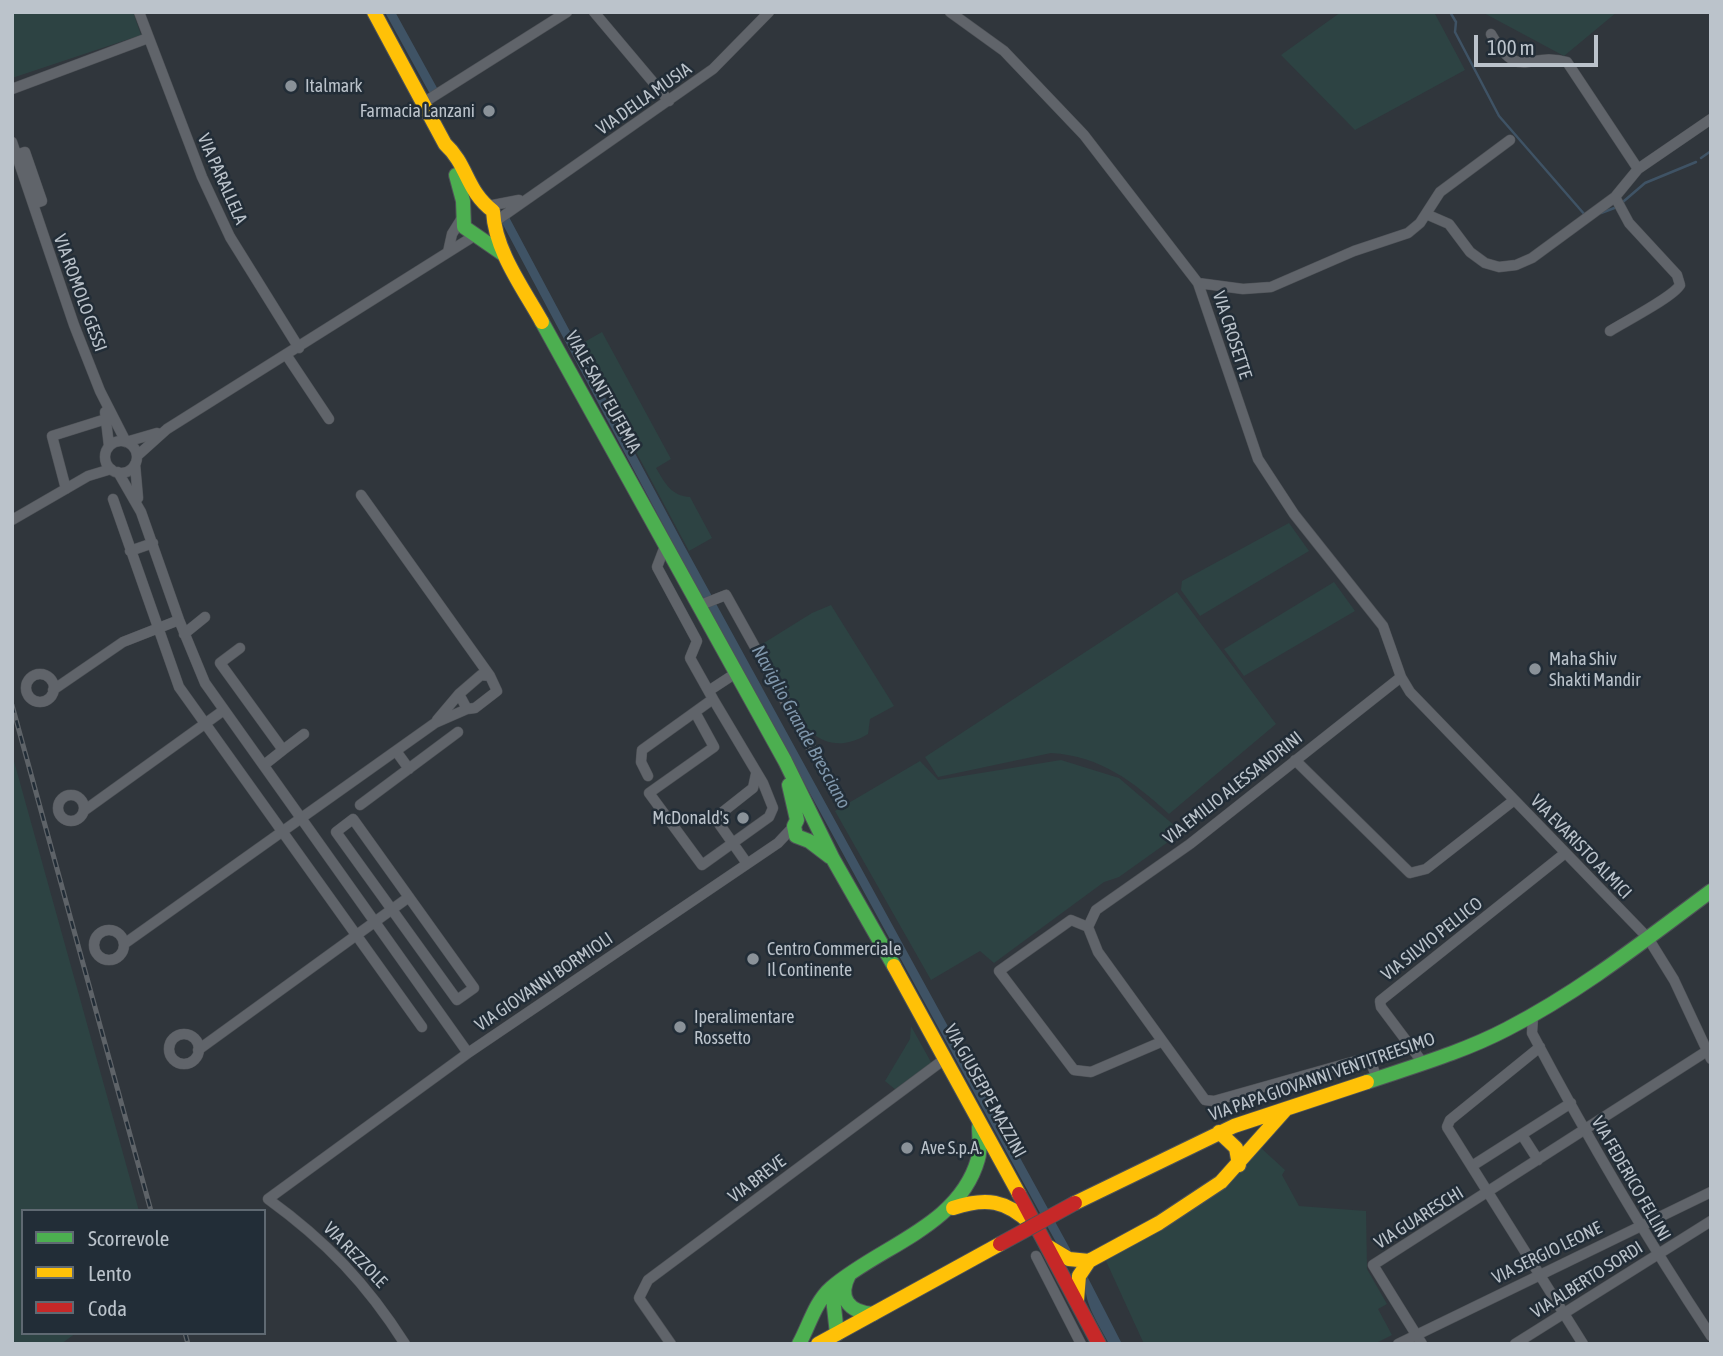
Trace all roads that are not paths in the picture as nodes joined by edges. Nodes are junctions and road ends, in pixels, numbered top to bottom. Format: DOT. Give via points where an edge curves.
graph roads {
  1 [pos="139,12"];
  2 [pos="374,12"];
  3 [pos="567,12"];
  4 [pos="594,12"];
  5 [pos="769,12"];
  6 [pos="950,12"];
  7 [pos="1491,34"];
  8 [pos="148,38"];
  9 [pos="12,89"];
  10 [pos="669,101"];
  11 [pos="423,103"];
  12 [pos="1711,119"];
  13 [pos="1510,140"];
  14 [pos="12,142"];
  15 [pos="445,144"];
  16 [pos="1638,169"];
  17 [pos="1615,197"];
  18 [pos="527,199"];
  19 [pos="484,204"];
  20 [pos="1426,214"];
  21 [pos="463,215"];
  22 [pos="495,224"];
  23 [pos="478,236"];
  24 [pos="448,252"];
  25 [pos="506,257"];
  26 [pos="1198,284"];
  27 [pos="1610,331"];
  28 [pos="299,348"];
  29 [pos="287,356"];
  30 [pos="100,391"];
  31 [pos="106,419"];
  32 [pos="328,419"];
  33 [pos="167,429"];
  34 [pos="126,442"];
  35 [pos="109,446"];
  36 [pos="105,458"];
  37 [pos="136,460"];
  38 [pos="114,470"];
  39 [pos="89,476"];
  40 [pos="66,489"];
  41 [pos="361,495"];
  42 [pos="113,499"];
  43 [pos="141,512"];
  44 [pos="12,520"];
  45 [pos="153,542"];
  46 [pos="665,546"];
  47 [pos="130,551"];
  48 [pos="702,604"];
  49 [pos="205,617"];
  50 [pos="178,620"];
  51 [pos="156,628"];
  52 [pos="184,634"];
  53 [pos="240,648"];
  54 [pos="736,673"];
  55 [pos="486,676"];
  56 [pos="1401,677"];
  57 [pos="53,690"];
  58 [pos="459,694"];
  59 [pos="712,694"];
  60 [pos="467,709"];
  61 [pos="225,710"];
  62 [pos="696,714"];
  63 [pos="435,723"];
  64 [pos="205,725"];
  65 [pos="764,726"];
  66 [pos="458,732"];
  67 [pos="304,734"];
  68 [pos="283,750"];
  69 [pos="396,751"];
  70 [pos="1294,760"];
  71 [pos="264,765"];
  72 [pos="409,769"];
  73 [pos="825,773"];
  74 [pos="757,774"];
  75 [pos="649,776"];
  76 [pos="753,788"];
  77 [pos="767,794"];
  78 [pos="1513,801"];
  79 [pos="360,805"];
  80 [pos="85,810"];
  81 [pos="301,816"];
  82 [pos="795,823"];
  83 [pos="816,824"];
  84 [pos="281,831"];
  85 [pos="805,841"];
  86 [pos="732,844"];
  87 [pos="771,848"];
  88 [pos="1564,854"];
  89 [pos="833,859"];
  90 [pos="746,862"];
  91 [pos="1711,891"];
  92 [pos="409,897"];
  93 [pos="392,910"];
  94 [pos="374,923"];
  95 [pos="1088,927"];
  96 [pos="356,936"];
  97 [pos="1648,938"];
  98 [pos="124,944"];
  99 [pos="1533,1016"];
  100 [pos="1515,1026"];
  101 [pos="422,1027"];
  102 [pos="1532,1033"];
  103 [pos="1161,1042"];
  104 [pos="1539,1047"];
  105 [pos="198,1050"];
  106 [pos="468,1053"];
  107 [pos="1709,1055"];
  108 [pos="946,1058"];
  109 [pos="1423,1063"];
  110 [pos="1377,1079"];
  111 [pos="1571,1102"];
  112 [pos="1290,1105"];
  113 [pos="977,1115"];
  114 [pos="1584,1131"];
  115 [pos="1219,1132"];
  116 [pos="1522,1135"];
  117 [pos="1538,1160"];
  118 [pos="1239,1165"];
  119 [pos="1472,1166"];
  120 [pos="1488,1192"];
  121 [pos="1711,1192"];
  122 [pos="945,1211"];
  123 [pos="1711,1220"];
  124 [pos="1639,1225"];
  125 [pos="1042,1237"];
  126 [pos="1657,1254"];
  127 [pos="1035,1256"];
  128 [pos="1089,1261"];
  129 [pos="1539,1274"];
  130 [pos="845,1277"];
  131 [pos="822,1300"];
  132 [pos="1078,1304"];
  133 [pos="1564,1313"];
  134 [pos="873,1314"];
  135 [pos="834,1335"];
  136 [pos="1711,1336"];
  137 [pos="1419,1339"];
  138 [pos="405,1344"];
  139 [pos="671,1344"];
  140 [pos="799,1344"];
  141 [pos="818,1344"];
  142 [pos="1081,1344"];
  143 [pos="1099,1344"];
  144 [pos="1398,1344"];
  145 [pos="1515,1344"];
  146 [pos="1583,1344"];
  1 -- 8 [label="street, VIA PARALLELA"];
  2 -- 11 [label="street, VIALE SANT'EUFEMIA"];
  3 -- 11 [label="street"];
  4 -- 10 [label="street"];
  5 -- 10 [label="street, VIA DELLA MUSIA" via="713,69"];
  6 -- 26 [label="street, VIA CROSETTE" via="1004,51 1084,135"];
  7 -- 16 [label="street" via="1512,61 1567,62"];
  8 -- 9 [label="street"];
  8 -- 28 [label="street, VIA PARALLELA" via="230,237"];
  10 -- 18 [label="street, VIA DELLA MUSIA"];
  11 -- 15 [label="street, VIALE SANT'EUFEMIA"];
  12 -- 16 [label="street"];
  13 -- 20 [label="street" via="1440,192"];
  14 -- 30 [label="street, VIA ROMOLO GESSI" via="16,155 25,152 42,201 33,204"];
  15 -- 19 [label="street, VIALE SANT'EUFEMIA"];
  15 -- 21 [label="street, VIALE SANT'EUFEMIA" via="460,186"];
  16 -- 17 [label="street"];
  17 -- 20 [label="street" via="1532,258 1499,267 1470,252 1449,224"];
  17 -- 27 [label="street" via="1629,223 1677,275 1680,285 1675,293"];
  18 -- 19 [label="street, VIA DELLA MUSIA"];
  18 -- 22 [label="street, VIA DELLA MUSIA"];
  19 -- 21 [label="street" via="470,206"];
  19 -- 22 [label="street, VIALE SANT'EUFEMIA"];
  20 -- 26 [label="street" via="1408,233 1271,287"];
  21 -- 23 [label="street, VIALE SANT'EUFEMIA" via="464,227"];
  21 -- 24 [label="street"];
  22 -- 23 [label="street"];
  22 -- 25 [label="street, VIALE SANT'EUFEMIA"];
  23 -- 24 [label="street"];
  23 -- 25 [label="street, VIALE SANT'EUFEMIA"];
  24 -- 28 [label="street"];
  25 -- 46 [label="street, VIALE SANT'EUFEMIA"];
  26 -- 56 [label="street, VIA CROSETTE" via="1258,459 1294,514 1383,626"];
  28 -- 29 [label="street"];
  29 -- 32 [label="street"];
  29 -- 33 [label="street"];
  30 -- 31 [label="street, VIA ROMOLO GESSI"];
  30 -- 34 [label="street, VIA ROMOLO GESSI"];
  31 -- 35 [label="street, VIA ROMOLO GESSI"];
  31 -- 40 [label="street" via="52,436"];
  33 -- 34 [label="street"];
  33 -- 37 [label="street"];
  34 -- 35 [label="street"];
  34 -- 37 [label="street" via="134,447"];
  35 -- 36 [label="street"];
  36 -- 38 [label="street"];
  36 -- 39 [label="street"];
  37 -- 38 [label="street" via="128,471"];
  37 -- 43 [label="street, VIA GIOVANNI BORMIOLI"];
  38 -- 39 [label="street"];
  38 -- 43 [label="street, VIA GIOVANNI BORMIOLI"];
  39 -- 40 [label="street"];
  40 -- 44 [label="street"];
  41 -- 55 [label="street"];
  42 -- 47 [label="street"];
  43 -- 45 [label="street, VIA GIOVANNI BORMIOLI"];
  45 -- 47 [label="street"];
  45 -- 50 [label="street, VIA GIOVANNI BORMIOLI"];
  46 -- 48 [label="street, VIALE SANT'EUFEMIA"];
  46 -- 59 [label="street" via="657,567 697,641 690,658"];
  47 -- 51 [label="street"];
  48 -- 54 [label="street, VIALE SANT'EUFEMIA"];
  48 -- 73 [label="street" via="728,597"];
  49 -- 52 [label="street"];
  50 -- 51 [label="street"];
  50 -- 52 [label="street, VIA GIOVANNI BORMIOLI"];
  51 -- 57 [label="street" via="123,642"];
  51 -- 64 [label="street" via="179,687"];
  52 -- 61 [label="street, VIA GIOVANNI BORMIOLI" via="205,683"];
  53 -- 68 [label="street" via="220,663"];
  54 -- 59 [label="street"];
  54 -- 65 [label="street, VIALE SANT'EUFEMIA"];
  55 -- 58 [label="street"];
  55 -- 60 [label="street" via="496,684 495,694"];
  56 -- 70 [label="street, VIA EMILIO ALESSANDRINI"];
  56 -- 78 [label="street, VIA EVARISTO ALMICI" via="1422,707"];
  58 -- 60 [label="street"];
  58 -- 63 [label="street"];
  59 -- 62 [label="street"];
  59 -- 74 [label="street"];
  60 -- 63 [label="street"];
  61 -- 64 [label="street"];
  61 -- 71 [label="street, VIA GIOVANNI BORMIOLI"];
  62 -- 75 [label="street" via="642,750 641,762"];
  62 -- 86 [label="street" via="713,749 650,789 649,796 699,864"];
  63 -- 69 [label="street"];
  64 -- 80 [label="street"];
  64 -- 84 [label="street"];
  65 -- 82 [label="street, VIALE SANT'EUFEMIA" via="793,794"];
  65 -- 83 [label="street, VIALE SANT'EUFEMIA"];
  66 -- 72 [label="street"];
  67 -- 68 [label="street"];
  68 -- 71 [label="street"];
  69 -- 72 [label="street"];
  69 -- 81 [label="street"];
  70 -- 78 [label="street" via="1410,873 1426,869"];
  70 -- 95 [label="street, VIA EMILIO ALESSANDRINI" via="1190,844 1096,910"];
  71 -- 81 [label="street, VIA GIOVANNI BORMIOLI"];
  72 -- 79 [label="street"];
  74 -- 76 [label="street"];
  74 -- 77 [label="street"];
  76 -- 77 [label="street"];
  76 -- 86 [label="street" via="716,816"];
  77 -- 86 [label="street" via="772,814"];
  78 -- 88 [label="street, VIA EVARISTO ALMICI"];
  81 -- 84 [label="street"];
  81 -- 94 [label="street, VIA GIOVANNI BORMIOLI"];
  82 -- 83 [label="street" via="804,817"];
  82 -- 85 [label="street, VIALE SANT'EUFEMIA" via="796,836"];
  82 -- 87 [label="street"];
  83 -- 85 [label="street" via="817,835"];
  83 -- 89 [label="street, VIA GIUSEPPE MAZZINI"];
  84 -- 96 [label="street"];
  84 -- 98 [label="street"];
  85 -- 87 [label="street"];
  85 -- 89 [label="street, VIA GIUSEPPE MAZZINI"];
  86 -- 90 [label="street"];
  87 -- 90 [label="street, VIA GIOVANNI BORMIOLI"];
  88 -- 97 [label="street, VIA EVARISTO ALMICI"];
  88 -- 109 [label="street, VIA SILVIO PELLICO" via="1380,1001"];
  89 -- 108 [label="street, VIA GIUSEPPE MAZZINI"];
  90 -- 106 [label="street, VIA GIOVANNI BORMIOLI"];
  91 -- 97 [label="street, VIA PAPA GIOVANNI VENTITREESIMO"];
  92 -- 93 [label="street"];
  92 -- 93 [label="street, VIA GIOVANNI BORMIOLI" via="353,820 336,832"];
  92 -- 93 [label="street, VIA GIOVANNI BORMIOLI" via="474,988 457,1000"];
  93 -- 94 [label="street"];
  94 -- 96 [label="street"];
  94 -- 106 [label="street, VIA GIOVANNI BORMIOLI"];
  95 -- 103 [label="street" via="1098,952"];
  95 -- 103 [label="street" via="1070,919 999,971 1074,1070 1091,1072"];
  96 -- 101 [label="street"];
  96 -- 105 [label="street"];
  97 -- 99 [label="street, VIA PAPA GIOVANNI VENTITREESIMO"];
  97 -- 107 [label="street, VIA EVARISTO ALMICI" via="1674,980"];
  99 -- 100 [label="street, VIA PAPA GIOVANNI VENTITREESIMO"];
  99 -- 102 [label="street"];
  100 -- 102 [label="street"];
  100 -- 109 [label="street, VIA PAPA GIOVANNI VENTITREESIMO"];
  102 -- 104 [label="street, VIA FEDERICO FELLINI"];
  103 -- 110 [label="street" via="1209,1101 1359,1060 1371,1065"];
  104 -- 111 [label="street, VIA FEDERICO FELLINI"];
  104 -- 119 [label="street" via="1448,1123"];
  106 -- 138 [label="street, VIA REZZOLE" via="268,1199 316,1235 354,1274"];
  107 -- 114 [label="street, VIA GUARESCHI"];
  108 -- 113 [label="street, VIA GIUSEPPE MAZZINI"];
  108 -- 139 [label="street, VIA BREVE" via="643,1285 642,1306"];
  109 -- 110 [label="street, VIA PAPA GIOVANNI VENTITREESIMO"];
  110 -- 112 [label="street, VIA PAPA GIOVANNI VENTITREESIMO"];
  111 -- 114 [label="street, VIA FEDERICO FELLINI"];
  111 -- 116 [label="street"];
  112 -- 115 [label="street, VIA PAPA GIOVANNI VENTITREESIMO"];
  112 -- 118 [label="street"];
  113 -- 122 [label="street" via="981,1150 976,1172 964,1193"];
  113 -- 125 [label="street, VIA GIUSEPPE MAZZINI"];
  114 -- 117 [label="street, VIA GUARESCHI"];
  114 -- 124 [label="street, VIA FEDERICO FELLINI"];
  115 -- 118 [label="street" via="1236,1148"];
  115 -- 134 [label="street, VIA PAPA GIOVANNI VENTITREESIMO, bridge" via="1075,1203"];
  116 -- 117 [label="street"];
  116 -- 119 [label="street"];
  117 -- 120 [label="street, VIA GUARESCHI"];
  118 -- 128 [label="street" via="1182,1208"];
  119 -- 120 [label="street"];
  120 -- 129 [label="street"];
  120 -- 137 [label="street, VIA GUARESCHI" via="1373,1265"];
  121 -- 124 [label="street, VIA SERGIO LEONE"];
  122 -- 125 [label="street" via="992,1199 1015,1210"];
  122 -- 130 [label="street"];
  123 -- 126 [label="street, VIA ALBERTO SORDI"];
  124 -- 126 [label="street, VIA FEDERICO FELLINI"];
  124 -- 129 [label="street, VIA SERGIO LEONE"];
  125 -- 128 [label="street" via="1069,1259"];
  125 -- 132 [label="street, VIA GIUSEPPE MAZZINI"];
  126 -- 133 [label="street, VIA ALBERTO SORDI"];
  126 -- 136 [label="street, VIA FEDERICO FELLINI"];
  127 -- 142 [label="street"];
  128 -- 132 [label="street" via="1079,1276"];
  129 -- 133 [label="street"];
  129 -- 137 [label="street, VIA SERGIO LEONE"];
  130 -- 131 [label="street"];
  130 -- 134 [label="street" via="845,1302 856,1312"];
  130 -- 135 [label="street" via="833,1297"];
  131 -- 135 [label="street" via="821,1322"];
  131 -- 140 [label="street"];
  132 -- 143 [label="street, VIA GIUSEPPE MAZZINI"];
  133 -- 145 [label="street, VIA ALBERTO SORDI"];
  133 -- 146 [label="street"];
  134 -- 135 [label="street, VIA PAPA GIOVANNI VENTITREESIMO"];
  135 -- 141 [label="street, VIA PAPA GIOVANNI VENTITREESIMO"];
  137 -- 144 [label="street, VIA SERGIO LEONE"];
}
